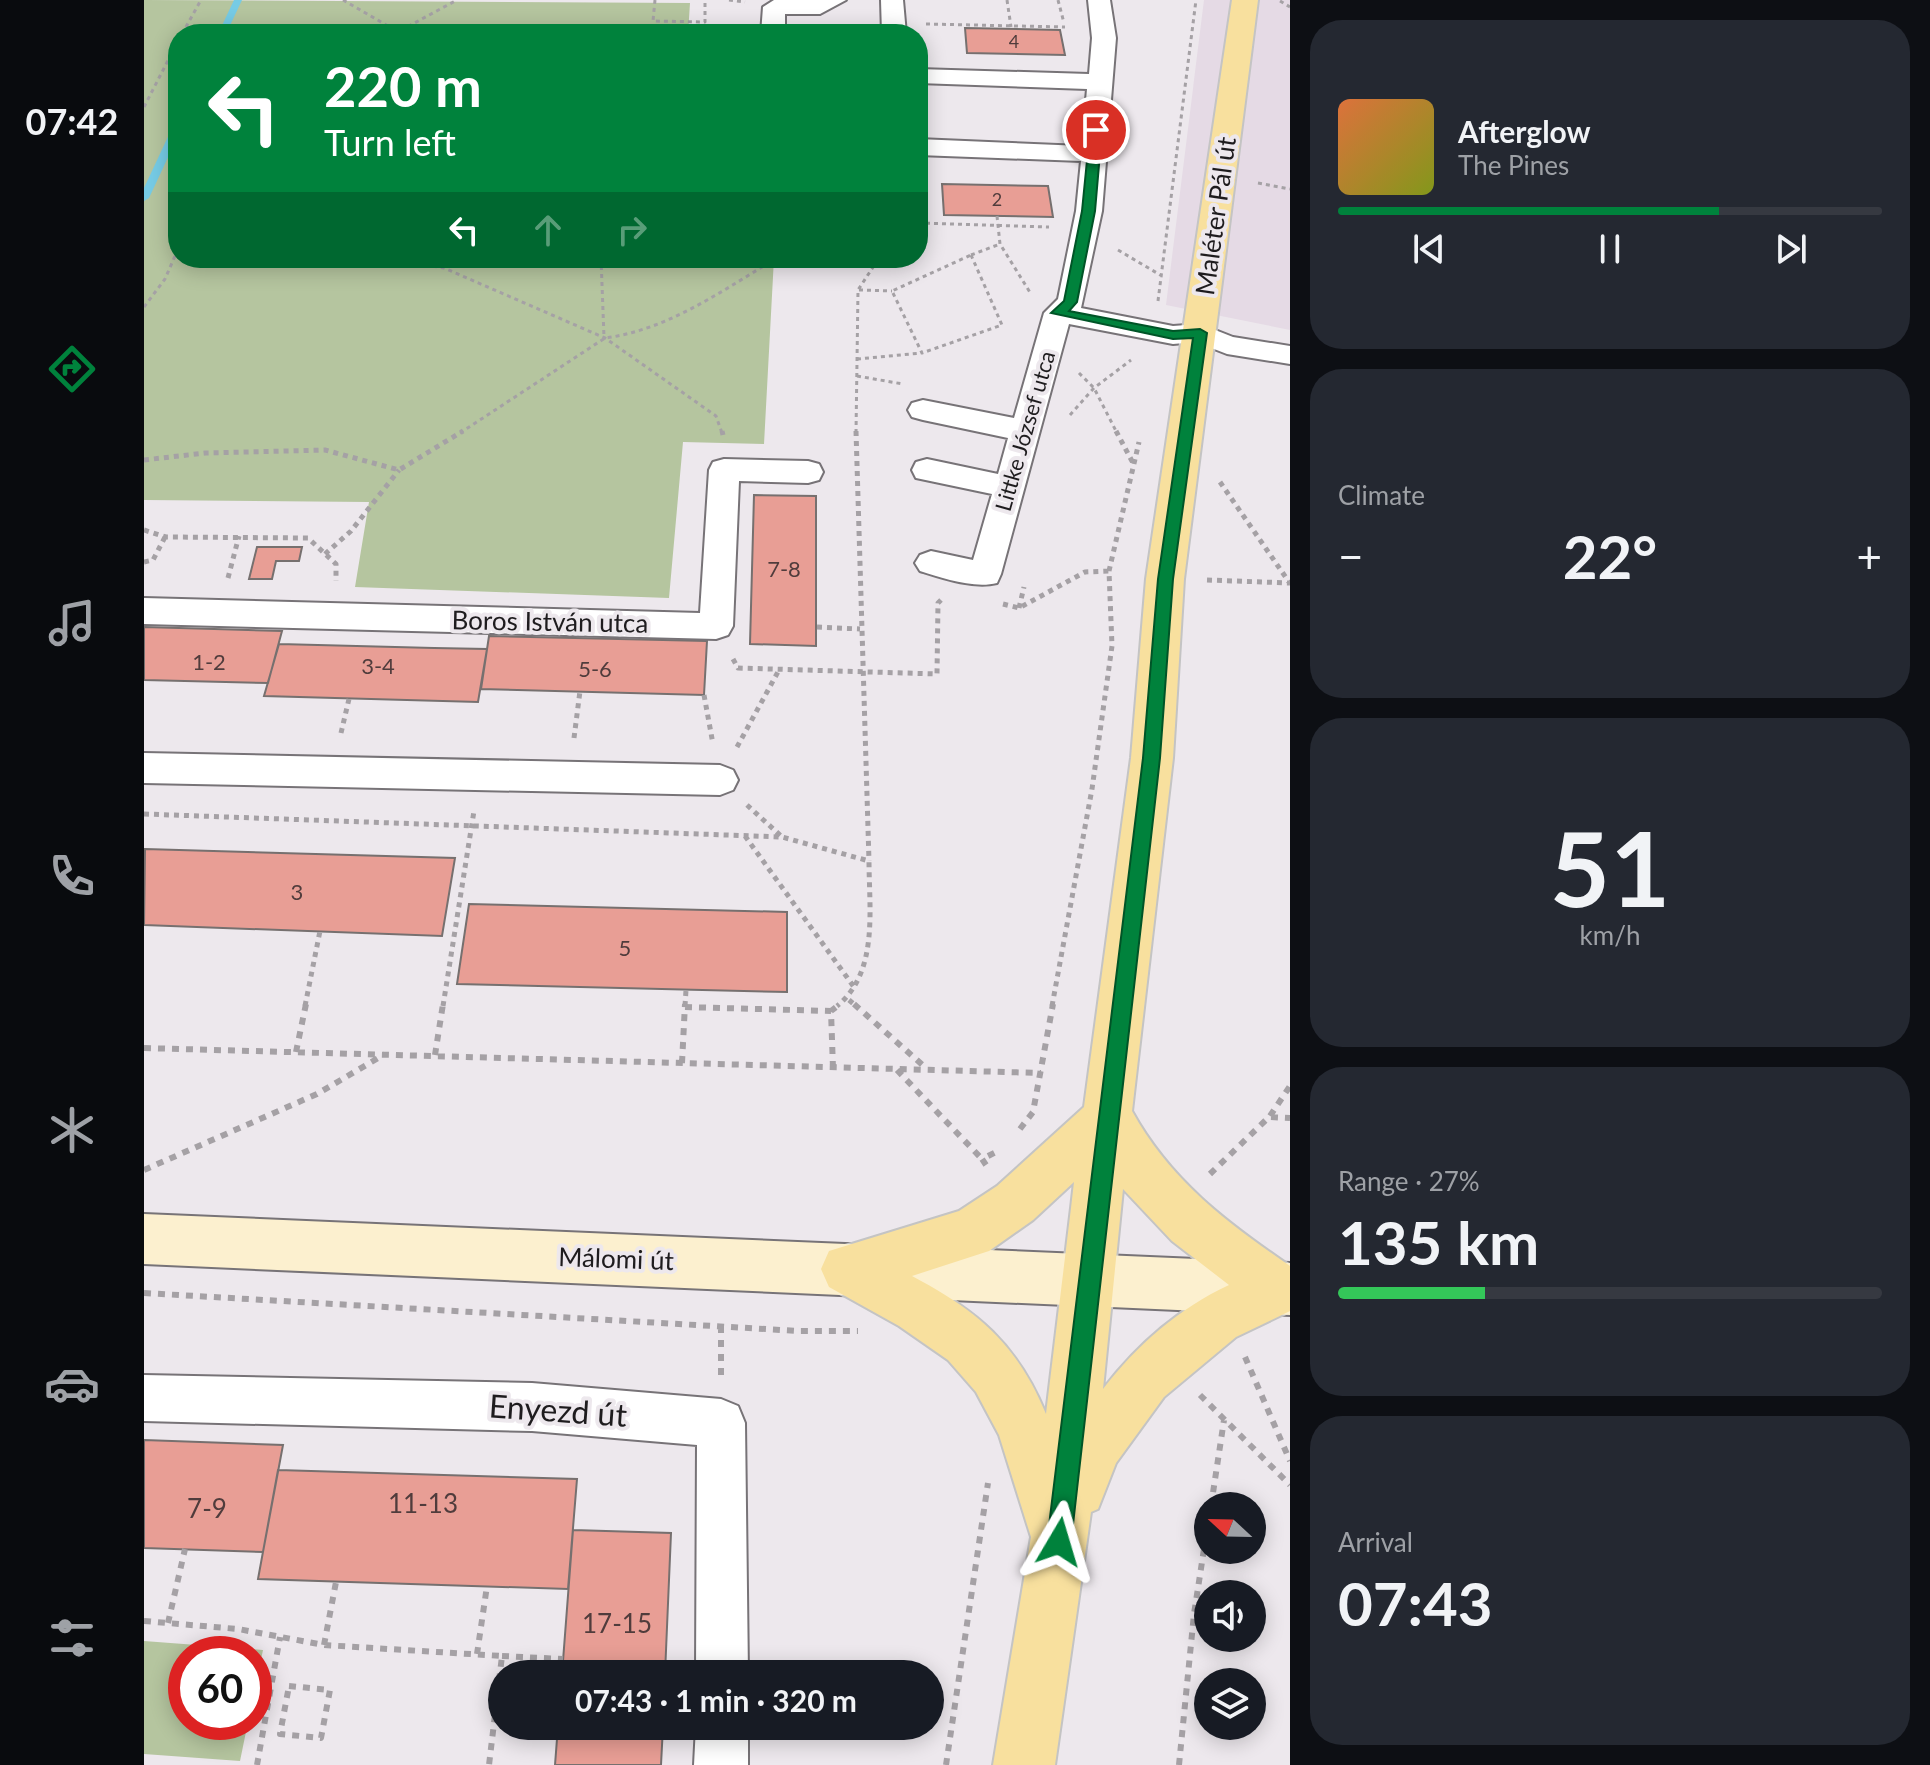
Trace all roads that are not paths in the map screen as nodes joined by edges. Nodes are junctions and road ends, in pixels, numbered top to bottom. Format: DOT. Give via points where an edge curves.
graph roads {
  1 [pos="835,0"];
  2 [pos="1099,0"];
  3 [pos="1259,7"];
  4 [pos="773,24"];
  5 [pos="928,76"];
  6 [pos="1100,82"];
  7 [pos="928,147"];
  8 [pos="1094,154"];
  9 [pos="1053,329"];
  10 [pos="1200,333"];
  11 [pos="1290,355"];
  12 [pos="919,398"];
  13 [pos="1025,431"];
  14 [pos="927,470"];
  15 [pos="808,472"];
  16 [pos="1009,487"];
  17 [pos="931,563"];
  18 [pos="144,611"];
  19 [pos="144,768"];
  20 [pos="720,780"];
  21 [pos="1109,1117"];
  22 [pos="144,1239"];
  23 [pos="847,1269"];
  24 [pos="1088,1281"];
  25 [pos="1285,1289"];
  26 [pos="144,1398"];
  27 [pos="1059,1542"];
  28 [pos="722,1660"];
  29 [pos="722,1740"];
  30 [pos="721,1765"];
  31 [pos="1024,1765"];
  1 -- 4 [label="street" via="820,7 774,7"];
  2 -- 6 [label="street, Littke József utca" via="1104,38"];
  3 -- 10 [label="main road, Maléter Pál út"];
  5 -- 6 [label="street"];
  6 -- 8 [label="street, Littke József utca"];
  7 -- 8 [label="street"];
  8 -- 9 [label="street, Littke József utca" via="1071,302"];
  9 -- 10 [label="street"];
  9 -- 13 [label="street, Littke József utca"];
  10 -- 11 [label="street" via="1227,345"];
  10 -- 21 [label="main road, Maléter Pál út" via="1165,579 1152,758"];
  12 -- 13 [label="street"];
  13 -- 16 [label="street, Littke József utca"];
  14 -- 16 [label="street"];
  15 -- 18 [label="street, Boros István utca" via="724,470 716,626"];
  16 -- 17 [label="street, Littke József utca" via="985,574"];
  19 -- 20 [label="street"];
  21 -- 23 [label="main road" via="1015,1203 971,1233"];
  21 -- 24 [label="main road, Maléter Pál út"];
  21 -- 25 [label="main road" via="1143,1175 1174,1208 1217,1247"];
  22 -- 23 [label="street, Málomi út"];
  23 -- 24 [label="street, Málomi út"];
  23 -- 27 [label="main road" via="958,1334 983,1357 1026,1432"];
  24 -- 25 [label="street, Málomi út"];
  24 -- 27 [label="main road, Maléter Pál út"];
  25 -- 27 [label="main road" via="1217,1318 1145,1378 1094,1446"];
  26 -- 28 [label="street, Enyezd út" via="532,1407 721,1423"];
  27 -- 31 [label="main road, Maléter Pál út"];
  29 -- 30 [label="street"];
}
